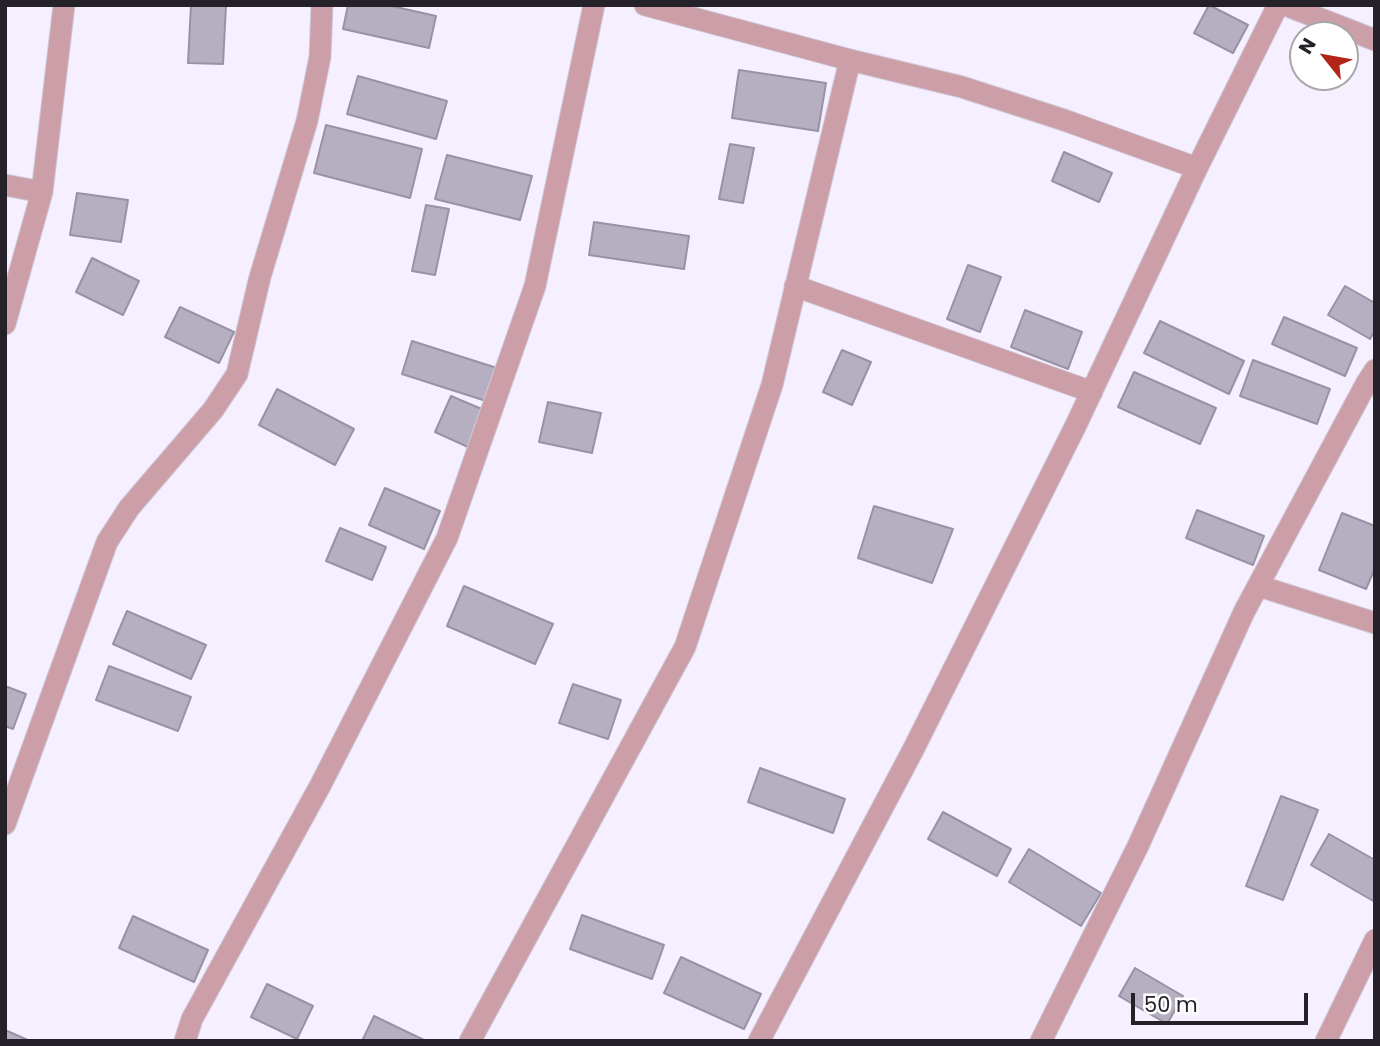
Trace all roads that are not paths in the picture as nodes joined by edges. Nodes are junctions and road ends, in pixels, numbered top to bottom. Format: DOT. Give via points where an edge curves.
graph roads {
  1 [pos="64,5"];
  2 [pos="322,5"];
  3 [pos="594,5"];
  4 [pos="645,5"];
  5 [pos="1278,5"];
  6 [pos="1285,5"];
  7 [pos="1375,40"];
  8 [pos="849,60"];
  9 [pos="1197,168"];
  10 [pos="5,185"];
  11 [pos="42,192"];
  12 [pos="795,286"];
  13 [pos="5,324"];
  14 [pos="1375,370"];
  15 [pos="1093,392"];
  16 [pos="1259,586"];
  17 [pos="1375,623"];
  18 [pos="5,824"];
  19 [pos="1375,940"];
  20 [pos="185,1041"];
  21 [pos="470,1041"];
  22 [pos="759,1041"];
  23 [pos="1041,1041"];
  24 [pos="1326,1041"];
  1 -- 11 [label="street"];
  2 -- 18 [label="street" via="320,57 307,121 260,277 237,374 107,542"];
  3 -- 20 [label="street" via="535,286 447,538 320,786 192,1019"];
  4 -- 8 [label="street"];
  5 -- 9 [label="street"];
  6 -- 7 [label="street"];
  8 -- 9 [label="street" via="962,87"];
  8 -- 12 [label="street"];
  9 -- 15 [label="street"];
  10 -- 11 [label="street"];
  11 -- 13 [label="street"];
  12 -- 15 [label="street"];
  12 -- 21 [label="street" via="772,385 685,647"];
  14 -- 16 [label="street"];
  15 -- 22 [label="street"];
  16 -- 17 [label="street"];
  16 -- 23 [label="street"];
  19 -- 24 [label="street"];
}
